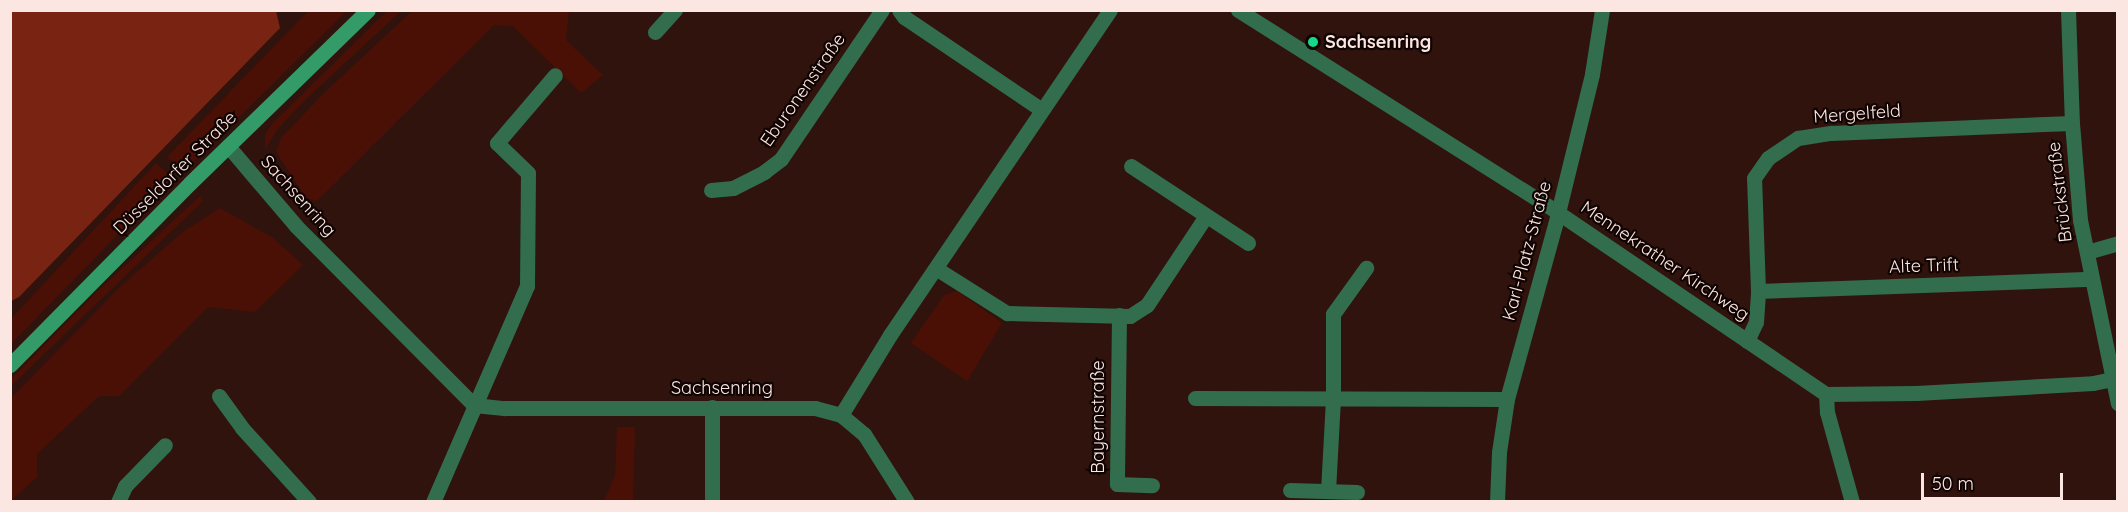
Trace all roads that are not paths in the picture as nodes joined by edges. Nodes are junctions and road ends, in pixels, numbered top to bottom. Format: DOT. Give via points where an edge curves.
graph roads {
  1 [pos="368,10"];
  2 [pos="675,10"];
  3 [pos="882,10"];
  4 [pos="899,10"];
  5 [pos="1110,10"];
  6 [pos="1238,10"];
  7 [pos="1602,10"];
  8 [pos="2068,10"];
  9 [pos="655,32"];
  10 [pos="555,75"];
  11 [pos="1042,110"];
  12 [pos="2072,123"];
  13 [pos="228,146"];
  14 [pos="1131,166"];
  15 [pos="711,190"];
  16 [pos="1557,212"];
  17 [pos="1206,216"];
  18 [pos="1248,243"];
  19 [pos="2118,243"];
  20 [pos="2087,252"];
  21 [pos="1366,268"];
  22 [pos="937,269"];
  23 [pos="2092,279"];
  24 [pos="1758,291"];
  25 [pos="1119,315"];
  26 [pos="1747,341"];
  27 [pos="10,365"];
  28 [pos="2112,379"];
  29 [pos="1826,394"];
  30 [pos="219,396"];
  31 [pos="1195,398"];
  32 [pos="1333,399"];
  33 [pos="1507,399"];
  34 [pos="2118,403"];
  35 [pos="474,405"];
  36 [pos="712,407"];
  37 [pos="841,415"];
  38 [pos="165,445"];
  39 [pos="1152,485"];
  40 [pos="1290,490"];
  41 [pos="1329,491"];
  42 [pos="1358,492"];
  43 [pos="118,501"];
  44 [pos="309,501"];
  45 [pos="433,501"];
  46 [pos="712,501"];
  47 [pos="907,501"];
  48 [pos="1497,501"];
  49 [pos="1852,501"];
  1 -- 13 [label="main road, Düsseldorfer Straße"];
  2 -- 9 [label="street"];
  3 -- 15 [label="street, Eburonenstraße" via="781,159 734,188"];
  4 -- 11 [label="street"];
  5 -- 11 [label="street"];
  6 -- 16 [label="street, Mennekrather Kirchweg"];
  7 -- 16 [label="street, Karl-Platz-Straße" via="1592,74"];
  8 -- 12 [label="street, Brückstraße"];
  10 -- 35 [label="street" via="497,143 528,173 527,286"];
  11 -- 22 [label="street"];
  12 -- 20 [label="street, Brückstraße" via="2080,220"];
  12 -- 24 [label="street, Mergelfeld" via="1831,133 1798,138 1768,158 1754,178"];
  13 -- 27 [label="main road, Düsseldorfer Straße"];
  13 -- 35 [label="street, Sachsenring" via="296,226"];
  14 -- 17 [label="street"];
  16 -- 26 [label="street, Mennekrather Kirchweg"];
  16 -- 33 [label="street, Karl-Platz-Straße"];
  17 -- 18 [label="street"];
  17 -- 25 [label="street" via="1147,305 1130,316"];
  19 -- 20 [label="street"];
  20 -- 23 [label="street, Brückstraße"];
  21 -- 32 [label="street" via="1333,314"];
  22 -- 25 [label="street" via="1006,313"];
  22 -- 37 [label="street" via="890,334"];
  23 -- 24 [label="street, Alte Trift"];
  23 -- 28 [label="street, Brückstraße"];
  24 -- 26 [label="street, Mergelfeld" via="1756,322"];
  25 -- 39 [label="street, Bayernstraße" via="1117,484"];
  26 -- 29 [label="street, Mennekrather Kirchweg"];
  28 -- 29 [label="street" via="1928,392"];
  28 -- 34 [label="street, Brückstraße"];
  29 -- 49 [label="street" via="1827,412"];
  30 -- 44 [label="street" via="242,428"];
  31 -- 32 [label="street"];
  32 -- 33 [label="street"];
  32 -- 41 [label="street"];
  33 -- 48 [label="street, Karl-Platz-Straße"];
  35 -- 36 [label="street, Sachsenring"];
  35 -- 45 [label="street"];
  36 -- 37 [label="street, Sachsenring" via="815,408"];
  36 -- 46 [label="street"];
  37 -- 47 [label="street" via="864,434"];
  38 -- 43 [label="street" via="125,486"];
  40 -- 41 [label="street"];
  41 -- 42 [label="street"];
}
